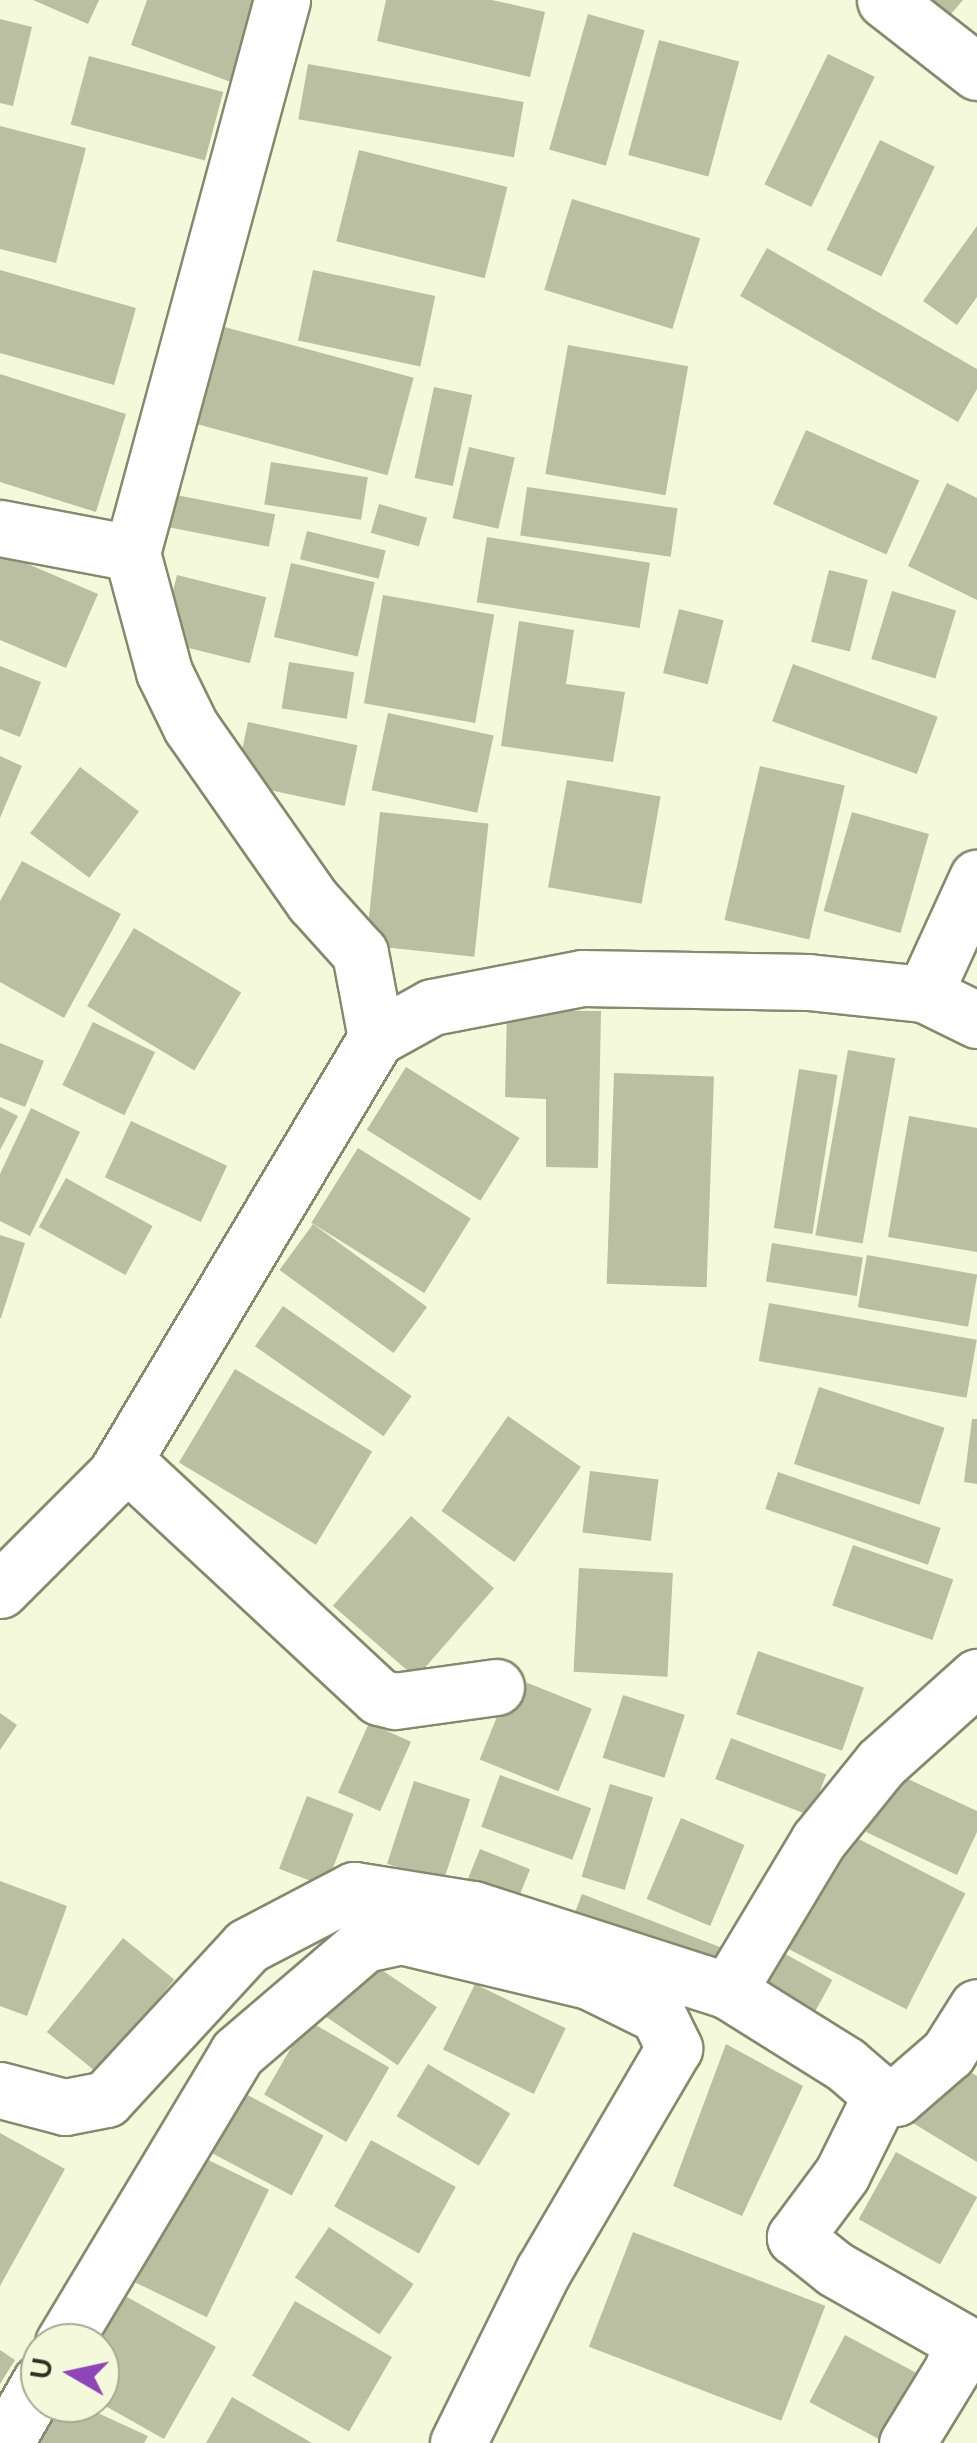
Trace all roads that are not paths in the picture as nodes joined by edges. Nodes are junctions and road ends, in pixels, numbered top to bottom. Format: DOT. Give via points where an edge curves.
graph roads {
  1 [pos="282,0"];
  2 [pos="885,0"];
  3 [pos="977,72"];
  4 [pos="0,528"];
  5 [pos="132,552"];
  6 [pos="977,878"];
  7 [pos="924,994"];
  8 [pos="977,1020"];
  9 [pos="376,1038"];
  10 [pos="124,1460"];
  11 [pos="0,1590"];
  12 [pos="977,1677"];
  13 [pos="496,1687"];
  14 [pos="728,1991"];
  15 [pos="977,2007"];
  16 [pos="0,2090"];
  17 [pos="881,2095"];
  18 [pos="74,2323"];
  19 [pos="20,2417"];
  20 [pos="5,2443"];
  21 [pos="458,2443"];
  22 [pos="907,2443"];
  1 -- 5 [label="street"];
  2 -- 3 [label="street"];
  4 -- 5 [label="street"];
  5 -- 9 [label="street" via="145,616 191,726 312,901 360,953"];
  6 -- 7 [label="street"];
  7 -- 8 [label="street"];
  7 -- 9 [label="street" via="808,982 582,978 432,1007"];
  9 -- 10 [label="street"];
  10 -- 11 [label="street"];
  10 -- 13 [label="street" via="379,1697 395,1701"];
  12 -- 14 [label="street" via="881,1763 818,1841"];
  14 -- 16 [label="street" via="473,1909 354,1890 247,1946 106,2100 65,2107"];
  14 -- 17 [label="street" via="845,2064"];
  15 -- 17 [label="street" via="948,2052 896,2098"];
  17 -- 22 [label="street" via="842,2174 795,2237 836,2269 961,2340 953,2368"];
  18 -- 21 [label="street" via="237,2053 364,1944 401,1936 589,1981 658,2015 674,2048 543,2271"];
  19 -- 20 [label="street"];
}
